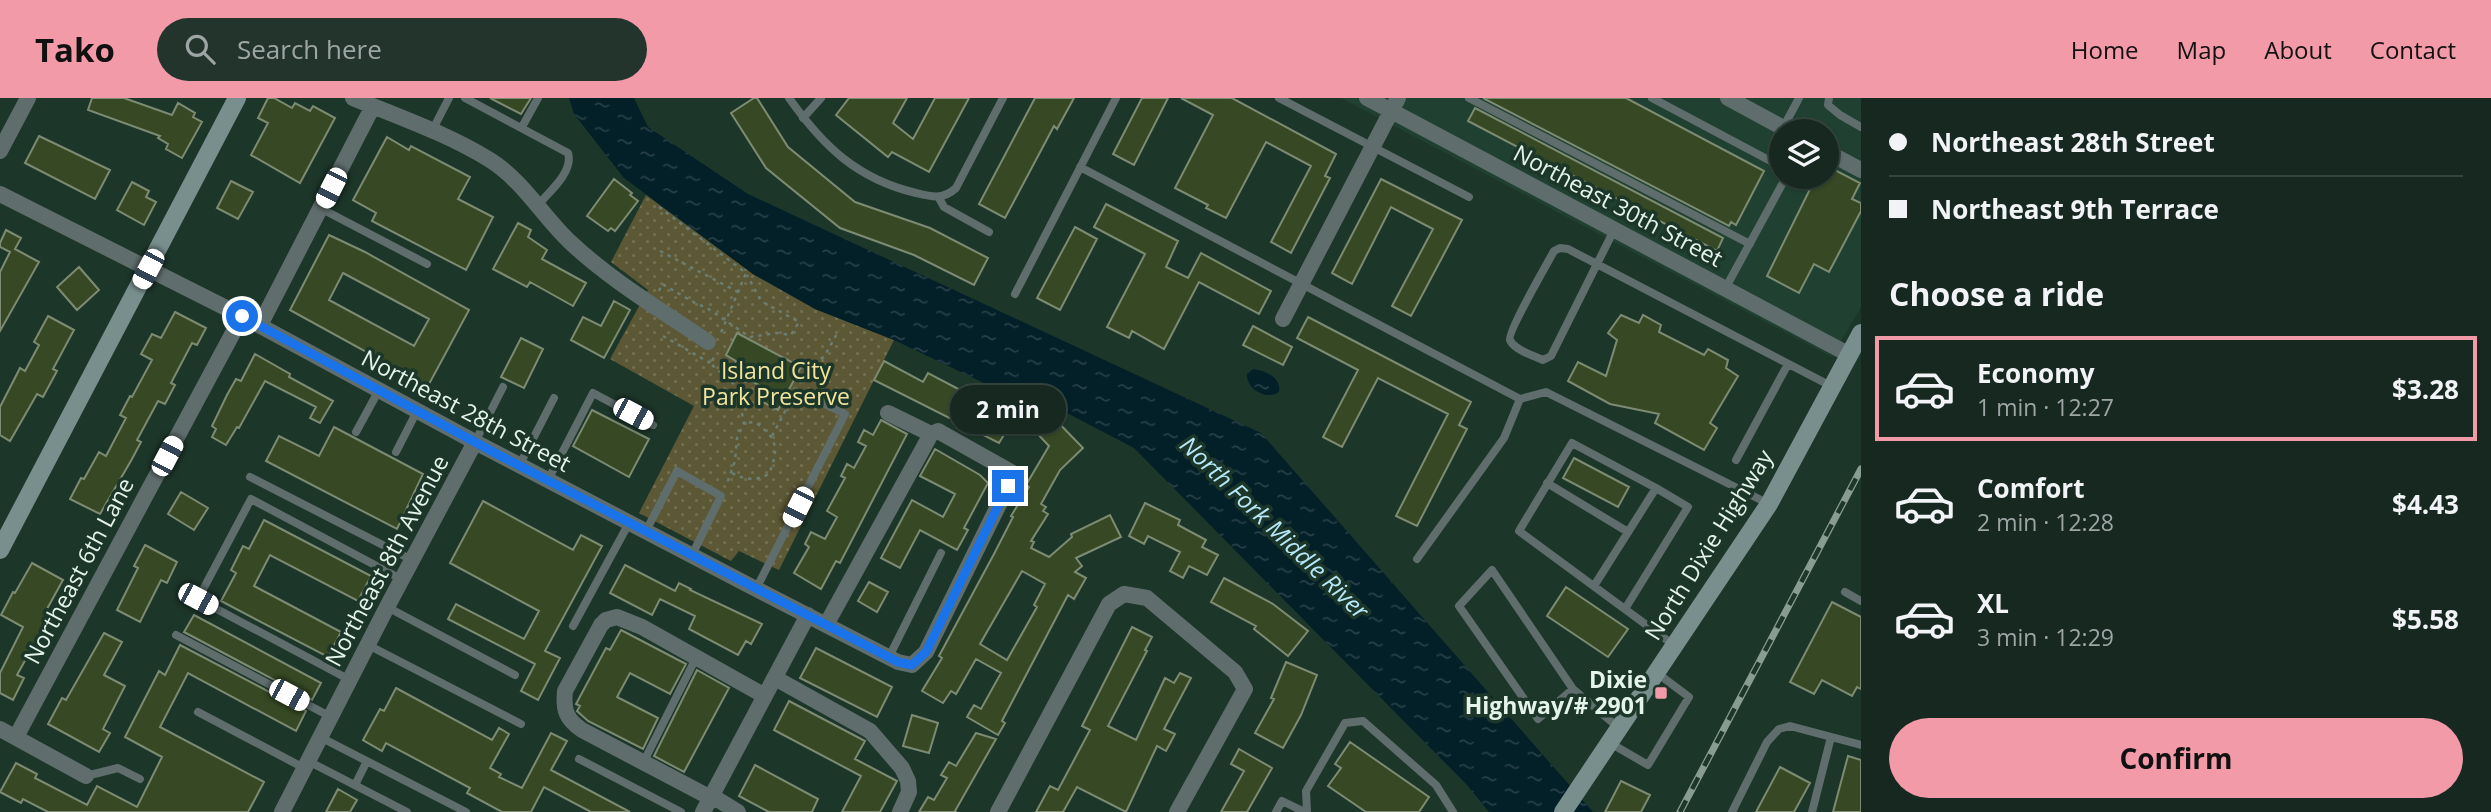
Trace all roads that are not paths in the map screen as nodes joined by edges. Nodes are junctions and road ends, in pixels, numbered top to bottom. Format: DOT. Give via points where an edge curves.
graph roads {
  1 [pos="27,98"];
  2 [pos="449,98"];
  3 [pos="465,98"];
  4 [pos="538,98"];
  5 [pos="789,98"];
  6 [pos="821,98"];
  7 [pos="1003,98"];
  8 [pos="1116,98"];
  9 [pos="1279,98"];
  10 [pos="1367,98"];
  11 [pos="1469,98"];
  12 [pos="1652,98"];
  13 [pos="1799,98"];
  14 [pos="1829,98"];
  15 [pos="234,99"];
  16 [pos="1736,100"];
  17 [pos="366,102"];
  18 [pos="1394,104"];
  19 [pos="803,118"];
  20 [pos="1790,119"];
  21 [pos="1769,120"];
  22 [pos="523,127"];
  23 [pos="1861,127"];
  24 [pos="432,131"];
  25 [pos="1372,146"];
  26 [pos="0,151"];
  27 [pos="1839,158"];
  28 [pos="1769,160"];
  29 [pos="1080,167"];
  30 [pos="1861,170"];
  31 [pos="1780,189"];
  32 [pos="0,194"];
  33 [pos="1469,197"];
  34 [pos="939,198"];
  35 [pos="537,206"];
  36 [pos="320,208"];
  37 [pos="1614,230"];
  38 [pos="989,232"];
  39 [pos="1750,244"];
  40 [pos="427,264"];
  41 [pos="1598,264"];
  42 [pos="148,269"];
  43 [pos="1301,283"];
  44 [pos="1725,289"];
  45 [pos="1015,294"];
  46 [pos="242,316"];
  47 [pos="1283,319"];
  48 [pos="260,325"];
  49 [pos="1861,333"];
  50 [pos="708,342"];
  51 [pos="1848,354"];
  52 [pos="1788,364"];
  53 [pos="1831,386"];
  54 [pos="503,387"];
  55 [pos="379,390"];
  56 [pos="554,398"];
  57 [pos="815,399"];
  58 [pos="1520,399"];
  59 [pos="417,411"];
  60 [pos="888,413"];
  61 [pos="653,425"];
  62 [pos="356,432"];
  63 [pos="931,434"];
  64 [pos="475,442"];
  65 [pos="396,452"];
  66 [pos="1736,460"];
  67 [pos="519,466"];
  68 [pos="250,477"];
  69 [pos="548,480"];
  70 [pos="1547,483"];
  71 [pos="1656,488"];
  72 [pos="1769,504"];
  73 [pos="6,522"];
  74 [pos="629,523"];
  75 [pos="646,531"];
  76 [pos="1628,532"];
  77 [pos="0,550"];
  78 [pos="941,553"];
  79 [pos="692,555"];
  80 [pos="1417,559"];
  81 [pos="412,560"];
  82 [pos="401,579"];
  83 [pos="1594,586"];
  84 [pos="756,589"];
  85 [pos="1845,592"];
  86 [pos="1861,601"];
  87 [pos="387,607"];
  88 [pos="1625,609"];
  89 [pos="808,615"];
  90 [pos="826,625"];
  91 [pos="573,626"];
  92 [pos="176,635"];
  93 [pos="368,645"];
  94 [pos="1675,646"];
  95 [pos="696,657"];
  96 [pos="889,657"];
  97 [pos="1657,673"];
  98 [pos="514,675"];
  99 [pos="775,678"];
  100 [pos="350,680"];
  101 [pos="1573,689"];
  102 [pos="765,696"];
  103 [pos="198,712"];
  104 [pos="331,717"];
  105 [pos="521,724"];
  106 [pos="0,729"];
  107 [pos="1615,736"];
  108 [pos="16,737"];
  109 [pos="320,737"];
  110 [pos="1831,737"];
  111 [pos="1861,745"];
  112 [pos="579,759"];
  113 [pos="367,761"];
  114 [pos="643,763"];
  115 [pos="306,764"];
  116 [pos="86,776"];
  117 [pos="140,779"];
  118 [pos="355,785"];
  119 [pos="709,802"];
  120 [pos="282,812"];
  121 [pos="407,812"];
  122 [pos="466,812"];
  123 [pos="681,812"];
  124 [pos="738,812"];
  125 [pos="900,812"];
  126 [pos="998,812"];
  127 [pos="1177,812"];
  128 [pos="1276,812"];
  129 [pos="1306,812"];
  130 [pos="1453,812"];
  131 [pos="1563,812"];
  132 [pos="1732,812"];
  133 [pos="1812,812"];
  1 -- 26 [label="street"];
  2 -- 24 [label="lane"];
  3 -- 22 [label="lane"];
  4 -- 22 [label="lane"];
  5 -- 19 [label="lane"];
  6 -- 19 [label="lane"];
  7 -- 34 [label="lane" via="956,188"];
  8 -- 29 [label="lane"];
  9 -- 25 [label="lane"];
  10 -- 18 [label="street, Northeast 30th Street"];
  11 -- 39 [label="lane"];
  12 -- 28 [label="lane"];
  13 -- 20 [label="lane"];
  14 -- 23 [label="lane" via="1828,105"];
  15 -- 42 [label="main road"];
  16 -- 21 [label="street"];
  17 -- 24 [label="street"];
  17 -- 36 [label="street"];
  18 -- 25 [label="street"];
  18 -- 37 [label="street, Northeast 30th Street"];
  19 -- 34 [label="lane" via="817,137 863,173 895,188"];
  22 -- 35 [label="lane" via="561,147 570,158"];
  24 -- 35 [label="street" via="492,161"];
  25 -- 33 [label="lane"];
  25 -- 43 [label="street"];
  27 -- 30 [label="street"];
  29 -- 43 [label="lane"];
  29 -- 45 [label="lane"];
  31 -- 39 [label="lane"];
  32 -- 42 [label="street, Northeast 28th Street"];
  34 -- 38 [label="lane" via="944,207"];
  35 -- 50 [label="street" via="592,262"];
  36 -- 40 [label="lane"];
  36 -- 48 [label="street"];
  37 -- 41 [label="lane"];
  37 -- 44 [label="street, Northeast 30th Street"];
  39 -- 44 [label="lane"];
  41 -- 41 [label="lane" via="1568,248 1554,251 1510,341 1543,360 1551,356"];
  41 -- 52 [label="lane"];
  42 -- 46 [label="street, Northeast 28th Street"];
  42 -- 73 [label="main road"];
  43 -- 47 [label="street"];
  43 -- 58 [label="lane"];
  44 -- 51 [label="street, Northeast 30th Street"];
  46 -- 48 [label="street, Northeast 28th Street"];
  46 -- 108 [label="street, Northeast 6th Lane"];
  48 -- 55 [label="street, Northeast 28th Street"];
  49 -- 51 [label="main road, North Dixie Highway"];
  51 -- 53 [label="main road, North Dixie Highway"];
  52 -- 53 [label="lane"];
  52 -- 66 [label="lane"];
  53 -- 72 [label="main road, North Dixie Highway"];
  54 -- 64 [label="lane"];
  55 -- 59 [label="street, Northeast 28th Street"];
  55 -- 62 [label="lane"];
  56 -- 67 [label="lane"];
  57 -- 84 [label="lane" via="845,415"];
  58 -- 72 [label="lane" via="1546,392"];
  58 -- 80 [label="lane" via="1504,438"];
  59 -- 64 [label="street, Northeast 28th Street"];
  59 -- 65 [label="lane"];
  60 -- 63 [label="street"];
  61 -- 69 [label="lane" via="593,393"];
  63 -- 90 [label="street"];
  63 -- 96 [label="street, Northeast 28th Street" via="938,431 1005,467 1012,478 926,652 912,665"];
  64 -- 67 [label="street, Northeast 28th Street"];
  64 -- 81 [label="street, Northeast 8th Avenue"];
  67 -- 69 [label="street, Northeast 28th Street"];
  68 -- 81 [label="lane"];
  69 -- 74 [label="street, Northeast 28th Street"];
  70 -- 71 [label="lane" via="1572,443"];
  70 -- 76 [label="lane"];
  70 -- 83 [label="lane" via="1519,531"];
  71 -- 76 [label="lane"];
  71 -- 88 [label="lane" via="1688,507"];
  72 -- 94 [label="main road, North Dixie Highway"];
  73 -- 77 [label="main road"];
  74 -- 75 [label="street, Northeast 28th Street"];
  74 -- 91 [label="lane"];
  75 -- 79 [label="street, Northeast 28th Street"];
  75 -- 79 [label="lane" via="677,471 721,496"];
  76 -- 83 [label="lane"];
  78 -- 96 [label="lane"];
  79 -- 84 [label="street, Northeast 28th Street"];
  81 -- 82 [label="street, Northeast 8th Avenue"];
  82 -- 87 [label="street, Northeast 8th Avenue"];
  82 -- 100 [label="lane" via="251,499 198,599"];
  83 -- 88 [label="lane"];
  84 -- 89 [label="street, Northeast 28th Street"];
  85 -- 86 [label="lane"];
  87 -- 93 [label="street, Northeast 8th Avenue"];
  87 -- 98 [label="lane"];
  88 -- 94 [label="lane"];
  89 -- 90 [label="street, Northeast 28th Street"];
  89 -- 99 [label="street"];
  90 -- 96 [label="street, Northeast 28th Street"];
  92 -- 104 [label="lane"];
  93 -- 100 [label="street, Northeast 8th Avenue"];
  93 -- 105 [label="lane"];
  94 -- 97 [label="main road, North Dixie Highway"];
  95 -- 102 [label="street"];
  95 -- 114 [label="lane"];
  95 -- 114 [label="street" via="617,617 601,625 565,691 569,721"];
  97 -- 107 [label="main road, North Dixie Highway"];
  97 -- 107 [label="lane" via="1689,698 1648,765"];
  99 -- 102 [label="street"];
  99 -- 125 [label="street" via="870,731 908,781 909,792"];
  100 -- 104 [label="street, Northeast 8th Avenue"];
  101 -- 101 [label="lane" via="1529,624 1492,570 1459,606 1538,719"];
  101 -- 107 [label="lane"];
  102 -- 119 [label="street"];
  103 -- 115 [label="lane"];
  104 -- 109 [label="street, Northeast 8th Avenue"];
  106 -- 108 [label="street"];
  107 -- 131 [label="main road, North Dixie Highway"];
  108 -- 116 [label="street"];
  109 -- 113 [label="lane"];
  109 -- 115 [label="street, Northeast 8th Avenue"];
  110 -- 111 [label="lane"];
  110 -- 132 [label="lane" via="1790,726 1779,729 1767,742"];
  110 -- 133 [label="lane"];
  112 -- 123 [label="lane"];
  113 -- 118 [label="lane"];
  113 -- 122 [label="lane"];
  114 -- 119 [label="street"];
  115 -- 118 [label="lane"];
  115 -- 120 [label="street, Northeast 8th Avenue"];
  116 -- 117 [label="lane" via="118,768"];
  118 -- 121 [label="lane"];
  119 -- 124 [label="street"];
  126 -- 127 [label="street" via="1109,604 1124,594 1147,598 1236,672 1245,689"];
  128 -- 129 [label="lane" via="1282,801"];
  129 -- 130 [label="lane" via="1306,791 1345,723 1363,721 1436,785"];
}
